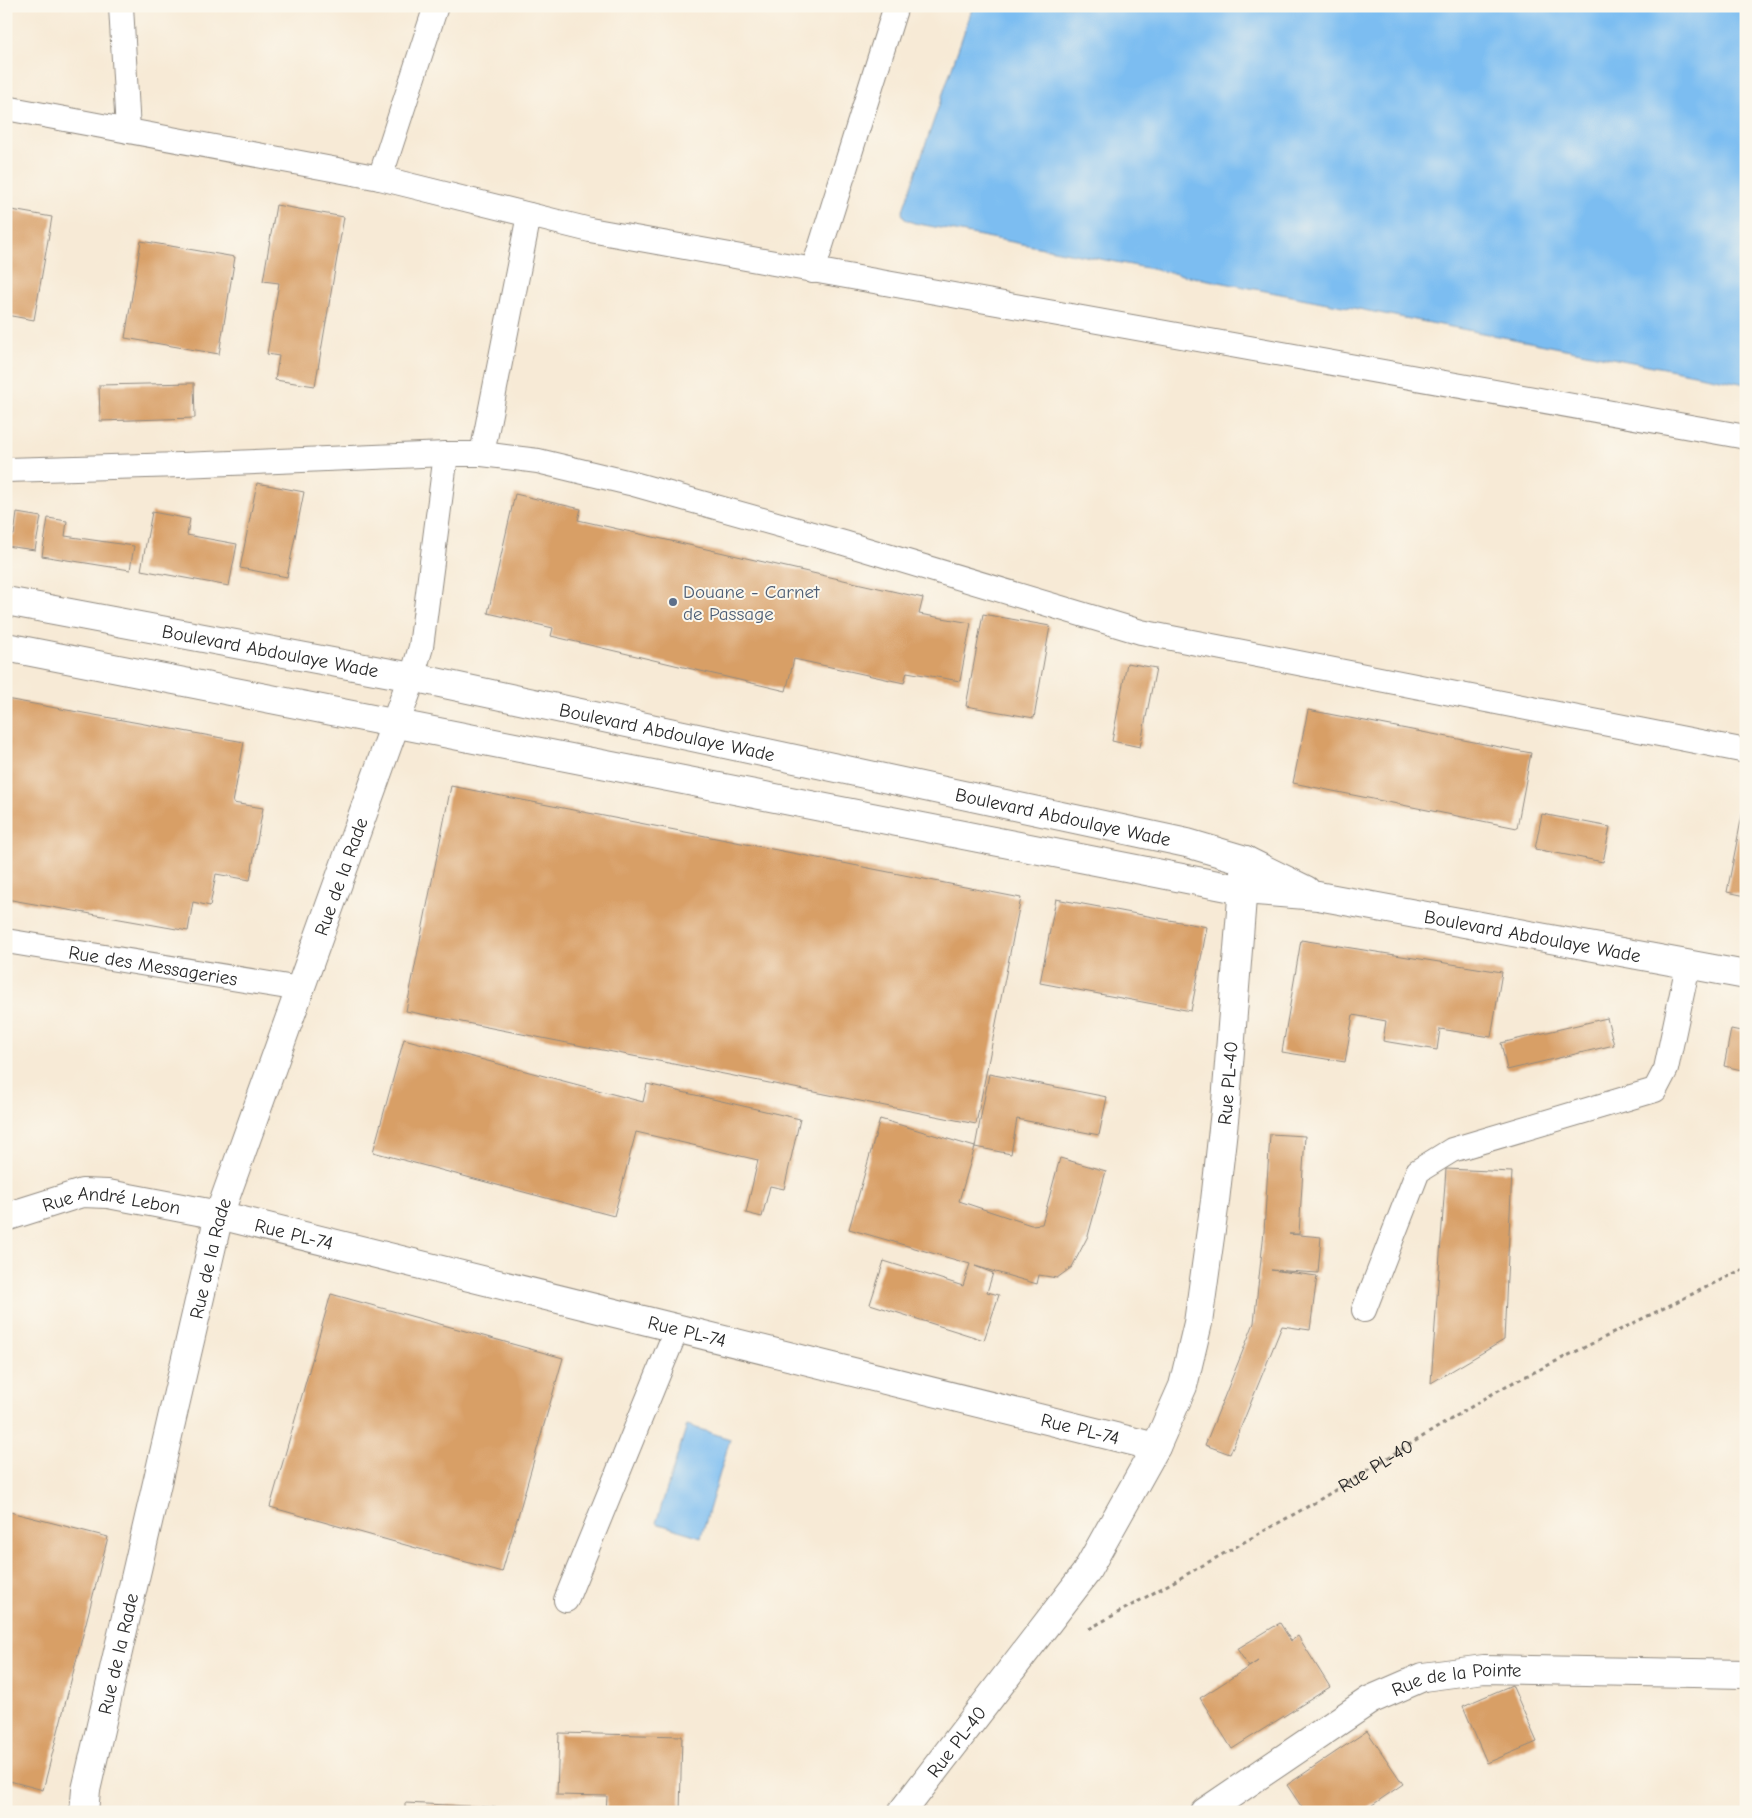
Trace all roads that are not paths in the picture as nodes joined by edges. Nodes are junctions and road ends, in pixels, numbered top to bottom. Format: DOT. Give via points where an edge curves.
graph roads {
  1 [pos="122,6"];
  2 [pos="436,6"];
  3 [pos="896,6"];
  4 [pos="6,108"];
  5 [pos="128,131"];
  6 [pos="380,178"];
  7 [pos="529,214"];
  8 [pos="813,271"];
  9 [pos="1746,437"];
  10 [pos="446,454"];
  11 [pos="482,454"];
  12 [pos="6,470"];
  13 [pos="6,601"];
  14 [pos="6,647"];
  15 [pos="412,677"];
  16 [pos="397,723"];
  17 [pos="1746,751"];
  18 [pos="1245,860"];
  19 [pos="1243,890"];
  20 [pos="1318,896"];
  21 [pos="6,941"];
  22 [pos="1688,965"];
  23 [pos="1746,975"];
  24 [pos="300,989"];
  25 [pos="219,1215"];
  26 [pos="6,1217"];
  27 [pos="1364,1310"];
  28 [pos="677,1328"];
  29 [pos="1156,1447"];
  30 [pos="566,1600"];
  31 [pos="1746,1674"];
  32 [pos="84,1812"];
  33 [pos="902,1812"];
  34 [pos="1205,1812"];
  1 -- 5 [label="lane"];
  2 -- 6 [label="lane"];
  3 -- 8 [label="lane"];
  4 -- 5 [label="lane"];
  5 -- 6 [label="lane"];
  6 -- 7 [label="lane"];
  7 -- 8 [label="lane" via="590,230"];
  7 -- 11 [label="lane"];
  8 -- 9 [label="lane"];
  10 -- 11 [label="lane"];
  10 -- 12 [label="lane"];
  10 -- 15 [label="lane" via="421,647"];
  11 -- 17 [label="lane" via="538,461 630,483 1141,632"];
  13 -- 15 [label="street, Boulevard Abdoulaye Wade"];
  14 -- 16 [label="street, Boulevard Abdoulaye Wade"];
  15 -- 16 [label="street, Rue de la Rade"];
  15 -- 18 [label="street, Boulevard Abdoulaye Wade" via="1177,841"];
  16 -- 19 [label="street, Boulevard Abdoulaye Wade"];
  16 -- 24 [label="street, Rue de la Rade"];
  18 -- 19 [label="street, Rue PL-40"];
  18 -- 20 [label="street, Boulevard Abdoulaye Wade"];
  19 -- 20 [label="street, Boulevard Abdoulaye Wade"];
  19 -- 29 [label="street, Rue PL-40" via="1226,1102 1198,1323 1183,1386"];
  20 -- 22 [label="street, Boulevard Abdoulaye Wade"];
  21 -- 24 [label="lane, Rue des Messageries"];
  22 -- 23 [label="street, Boulevard Abdoulaye Wade"];
  22 -- 27 [label="lane" via="1666,1069 1655,1090 1452,1150 1418,1171"];
  24 -- 25 [label="street, Rue de la Rade"];
  25 -- 26 [label="street, Rue André Lebon" via="108,1194 82,1193"];
  25 -- 28 [label="street, Rue PL-74"];
  25 -- 32 [label="street, Rue de la Rade" via="86,1790"];
  28 -- 29 [label="street, Rue PL-74"];
  28 -- 30 [label="lane"];
  29 -- 33 [label="street, Rue PL-40" via="1085,1574"];
  31 -- 34 [label="street, Rue de la Pointe" via="1484,1669 1423,1677 1370,1700"];
}
